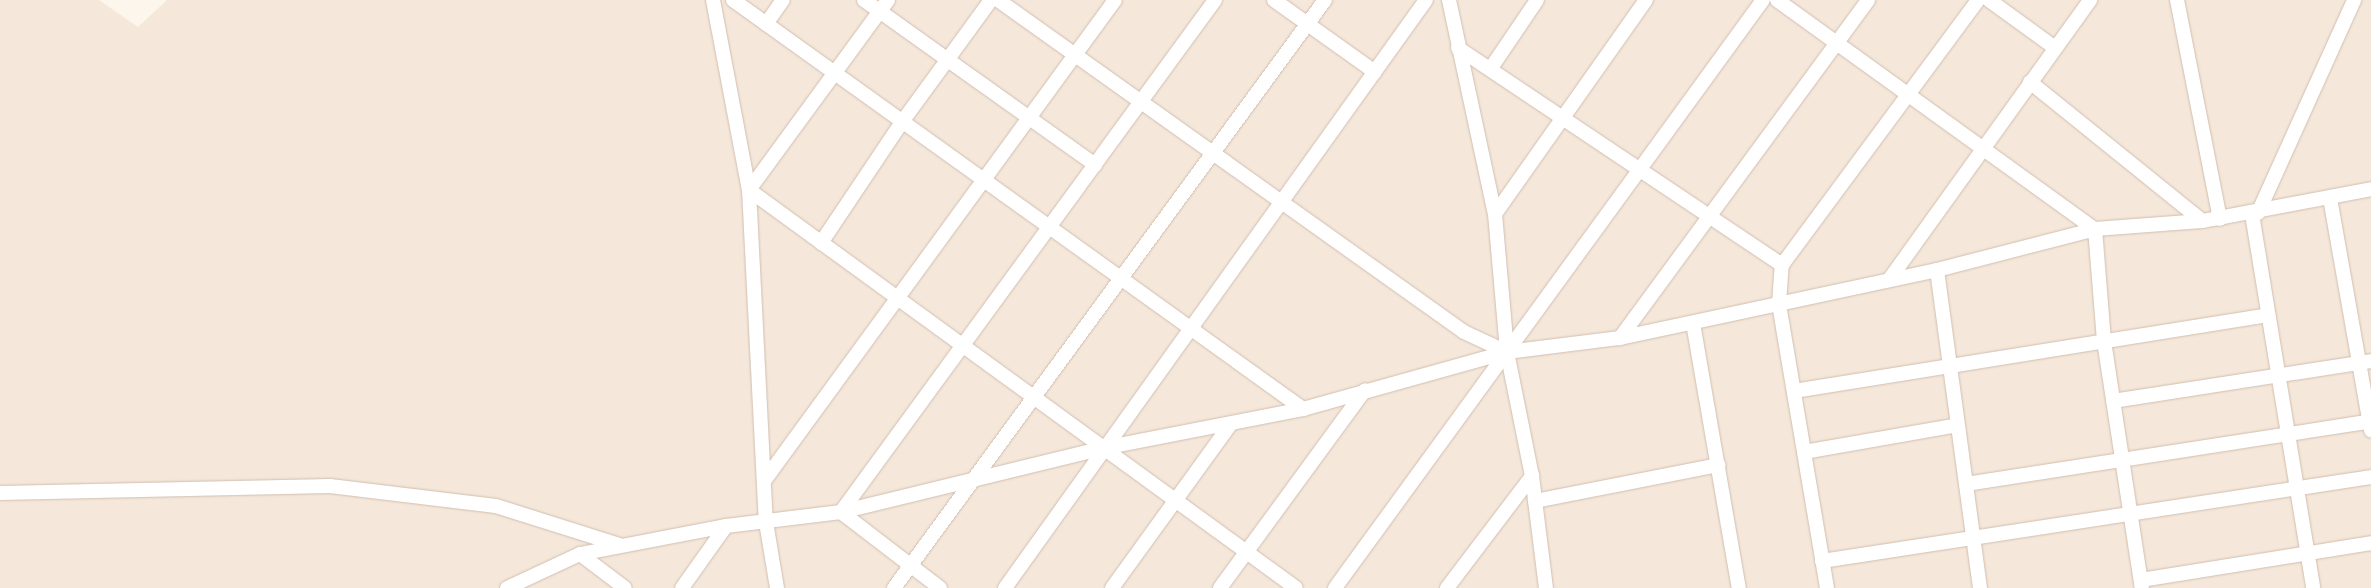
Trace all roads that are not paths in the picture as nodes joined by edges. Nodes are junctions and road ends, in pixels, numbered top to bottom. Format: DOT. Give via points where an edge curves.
graph roads {
  1 [pos="713,0"];
  2 [pos="733,0"];
  3 [pos="783,0"];
  4 [pos="864,0"];
  5 [pos="991,0"];
  6 [pos="998,0"];
  7 [pos="1115,0"];
  8 [pos="1216,0"];
  9 [pos="1274,0"];
  10 [pos="1325,0"];
  11 [pos="1426,0"];
  12 [pos="1449,0"];
  13 [pos="1537,0"];
  14 [pos="1646,0"];
  15 [pos="1763,0"];
  16 [pos="1777,0"];
  17 [pos="1868,0"];
  18 [pos="1978,0"];
  19 [pos="1989,0"];
  20 [pos="2090,0"];
  21 [pos="2177,0"];
  22 [pos="2354,0"];
  23 [pos="884,5"];
  24 [pos="766,24"];
  25 [pos="1307,24"];
  26 [pos="1837,43"];
  27 [pos="1458,48"];
  28 [pos="2055,48"];
  29 [pos="1075,55"];
  30 [pos="948,60"];
  31 [pos="1491,68"];
  32 [pos="1375,72"];
  33 [pos="834,73"];
  34 [pos="2030,82"];
  35 [pos="1908,94"];
  36 [pos="1141,102"];
  37 [pos="1561,117"];
  38 [pos="1029,118"];
  39 [pos="902,122"];
  40 [pos="1982,147"];
  41 [pos="1213,153"];
  42 [pos="1095,165"];
  43 [pos="1640,169"];
  44 [pos="983,181"];
  45 [pos="2371,189"];
  46 [pos="749,190"];
  47 [pos="2330,198"];
  48 [pos="1282,202"];
  49 [pos="1495,214"];
  50 [pos="2255,214"];
  51 [pos="1710,216"];
  52 [pos="2220,219"];
  53 [pos="2202,222"];
  54 [pos="1048,228"];
  55 [pos="2095,229"];
  56 [pos="821,243"];
  57 [pos="1782,264"];
  58 [pos="1937,270"];
  59 [pos="1120,280"];
  60 [pos="1889,280"];
  61 [pos="897,298"];
  62 [pos="1779,304"];
  63 [pos="2268,315"];
  64 [pos="1693,323"];
  65 [pos="1191,331"];
  66 [pos="1620,338"];
  67 [pos="2104,341"];
  68 [pos="962,346"];
  69 [pos="1507,352"];
  70 [pos="2366,361"];
  71 [pos="1950,366"];
  72 [pos="2278,375"];
  73 [pos="1365,390"];
  74 [pos="1794,391"];
  75 [pos="1034,398"];
  76 [pos="2113,401"];
  77 [pos="1303,409"];
  78 [pos="2371,424"];
  79 [pos="1230,425"];
  80 [pos="1958,426"];
  81 [pos="2288,434"];
  82 [pos="1103,448"];
  83 [pos="1804,452"];
  84 [pos="2122,460"];
  85 [pos="1718,465"];
  86 [pos="1532,476"];
  87 [pos="2371,477"];
  88 [pos="974,480"];
  89 [pos="764,481"];
  90 [pos="1966,484"];
  91 [pos="2297,488"];
  92 [pos="0,493"];
  93 [pos="1176,501"];
  94 [pos="1535,501"];
  95 [pos="841,512"];
  96 [pos="2130,514"];
  97 [pos="766,522"];
  98 [pos="726,526"];
  99 [pos="1973,538"];
  100 [pos="2371,543"];
  101 [pos="620,545"];
  102 [pos="1245,551"];
  103 [pos="2307,553"];
  104 [pos="580,554"];
  105 [pos="1822,561"];
  106 [pos="910,566"];
  107 [pos="2141,584"];
  108 [pos="507,588"];
  109 [pos="625,588"];
  110 [pos="682,588"];
  111 [pos="777,588"];
  112 [pos="894,588"];
  113 [pos="940,588"];
  114 [pos="1005,588"];
  115 [pos="1112,588"];
  116 [pos="1220,588"];
  117 [pos="1296,588"];
  118 [pos="1335,588"];
  119 [pos="1447,588"];
  120 [pos="1546,588"];
  121 [pos="1739,588"];
  122 [pos="1827,588"];
  123 [pos="1980,588"];
  124 [pos="2313,588"];
  1 -- 46 [label="street"];
  2 -- 24 [label="street"];
  3 -- 24 [label="street"];
  4 -- 23 [label="street"];
  5 -- 30 [label="street"];
  6 -- 29 [label="street"];
  7 -- 29 [label="street"];
  8 -- 36 [label="street"];
  9 -- 25 [label="street"];
  10 -- 25 [label="street"];
  11 -- 32 [label="street"];
  12 -- 27 [label="street"];
  13 -- 31 [label="street"];
  14 -- 37 [label="street"];
  15 -- 43 [label="street"];
  16 -- 26 [label="street"];
  17 -- 26 [label="street"];
  18 -- 35 [label="street"];
  19 -- 28 [label="street"];
  20 -- 28 [label="street"];
  21 -- 52 [label="street"];
  22 -- 50 [label="street"];
  23 -- 30 [label="street"];
  23 -- 33 [label="street"];
  24 -- 33 [label="street"];
  25 -- 32 [label="street"];
  25 -- 41 [label="street"];
  26 -- 35 [label="street"];
  26 -- 51 [label="street"];
  27 -- 31 [label="street"];
  27 -- 49 [label="street"];
  28 -- 34 [label="street"];
  29 -- 36 [label="street"];
  29 -- 38 [label="street"];
  30 -- 38 [label="street"];
  30 -- 39 [label="street"];
  31 -- 37 [label="street"];
  32 -- 48 [label="street"];
  33 -- 39 [label="street"];
  33 -- 46 [label="street"];
  34 -- 40 [label="street"];
  34 -- 53 [label="street"];
  35 -- 40 [label="street"];
  35 -- 57 [label="street"];
  36 -- 41 [label="street"];
  36 -- 42 [label="street"];
  37 -- 43 [label="street"];
  37 -- 49 [label="street"];
  38 -- 42 [label="street"];
  38 -- 44 [label="street"];
  39 -- 44 [label="street"];
  39 -- 56 [label="street"];
  40 -- 55 [label="street"];
  40 -- 60 [label="street"];
  41 -- 48 [label="street"];
  41 -- 59 [label="street"];
  42 -- 54 [label="street"];
  43 -- 51 [label="street"];
  43 -- 69 [label="street"];
  44 -- 54 [label="street"];
  44 -- 61 [label="street"];
  45 -- 47 [label="street"];
  46 -- 56 [label="street"];
  46 -- 89 [label="street"];
  47 -- 50 [label="street"];
  47 -- 70 [label="street"];
  48 -- 65 [label="street"];
  48 -- 69 [label="street" via="1464,332"];
  49 -- 69 [label="street"];
  50 -- 52 [label="street"];
  50 -- 63 [label="street"];
  51 -- 57 [label="street"];
  51 -- 66 [label="street"];
  52 -- 53 [label="street"];
  53 -- 55 [label="street"];
  54 -- 59 [label="street"];
  54 -- 68 [label="street"];
  55 -- 58 [label="street"];
  55 -- 67 [label="street"];
  56 -- 61 [label="street"];
  57 -- 62 [label="street"];
  58 -- 60 [label="street"];
  58 -- 71 [label="street"];
  59 -- 65 [label="street"];
  59 -- 75 [label="street"];
  60 -- 62 [label="street"];
  61 -- 68 [label="street"];
  61 -- 89 [label="street"];
  62 -- 64 [label="street"];
  62 -- 74 [label="street"];
  63 -- 67 [label="street"];
  63 -- 72 [label="street"];
  64 -- 66 [label="street"];
  64 -- 85 [label="street"];
  65 -- 77 [label="street"];
  65 -- 82 [label="street"];
  66 -- 69 [label="street"];
  67 -- 71 [label="street"];
  67 -- 76 [label="street"];
  68 -- 75 [label="street"];
  68 -- 95 [label="street"];
  69 -- 73 [label="street"];
  69 -- 86 [label="street"];
  69 -- 118 [label="street"];
  70 -- 72 [label="street"];
  70 -- 78 [label="street"];
  71 -- 74 [label="street"];
  71 -- 80 [label="street"];
  72 -- 76 [label="street"];
  72 -- 81 [label="street"];
  73 -- 77 [label="street"];
  73 -- 102 [label="street"];
  74 -- 83 [label="street"];
  75 -- 82 [label="street"];
  75 -- 88 [label="street"];
  76 -- 84 [label="street"];
  77 -- 79 [label="street"];
  78 -- 81 [label="street"];
  79 -- 82 [label="street"];
  79 -- 93 [label="street"];
  80 -- 83 [label="street"];
  80 -- 90 [label="street"];
  81 -- 84 [label="street"];
  81 -- 91 [label="street"];
  82 -- 88 [label="street"];
  82 -- 93 [label="street"];
  82 -- 114 [label="street"];
  83 -- 105 [label="street"];
  84 -- 90 [label="street"];
  84 -- 96 [label="street"];
  85 -- 94 [label="street"];
  85 -- 121 [label="street"];
  86 -- 94 [label="street"];
  86 -- 119 [label="street"];
  87 -- 91 [label="street"];
  88 -- 95 [label="street"];
  88 -- 106 [label="street"];
  89 -- 97 [label="street"];
  90 -- 99 [label="street"];
  91 -- 96 [label="street"];
  91 -- 103 [label="street"];
  92 -- 101 [label="street" via="330,486 496,506"];
  93 -- 102 [label="street"];
  93 -- 115 [label="street"];
  94 -- 120 [label="street"];
  95 -- 97 [label="street"];
  95 -- 106 [label="street"];
  96 -- 99 [label="street"];
  96 -- 107 [label="street"];
  97 -- 98 [label="street"];
  97 -- 111 [label="street"];
  98 -- 101 [label="street"];
  98 -- 110 [label="street"];
  99 -- 105 [label="street"];
  99 -- 123 [label="street"];
  100 -- 103 [label="street"];
  101 -- 104 [label="street"];
  102 -- 116 [label="street"];
  102 -- 117 [label="street"];
  103 -- 107 [label="street"];
  103 -- 124 [label="street"];
  104 -- 108 [label="street"];
  104 -- 109 [label="street"];
  105 -- 122 [label="street"];
  106 -- 112 [label="street"];
  106 -- 113 [label="street"];
}
